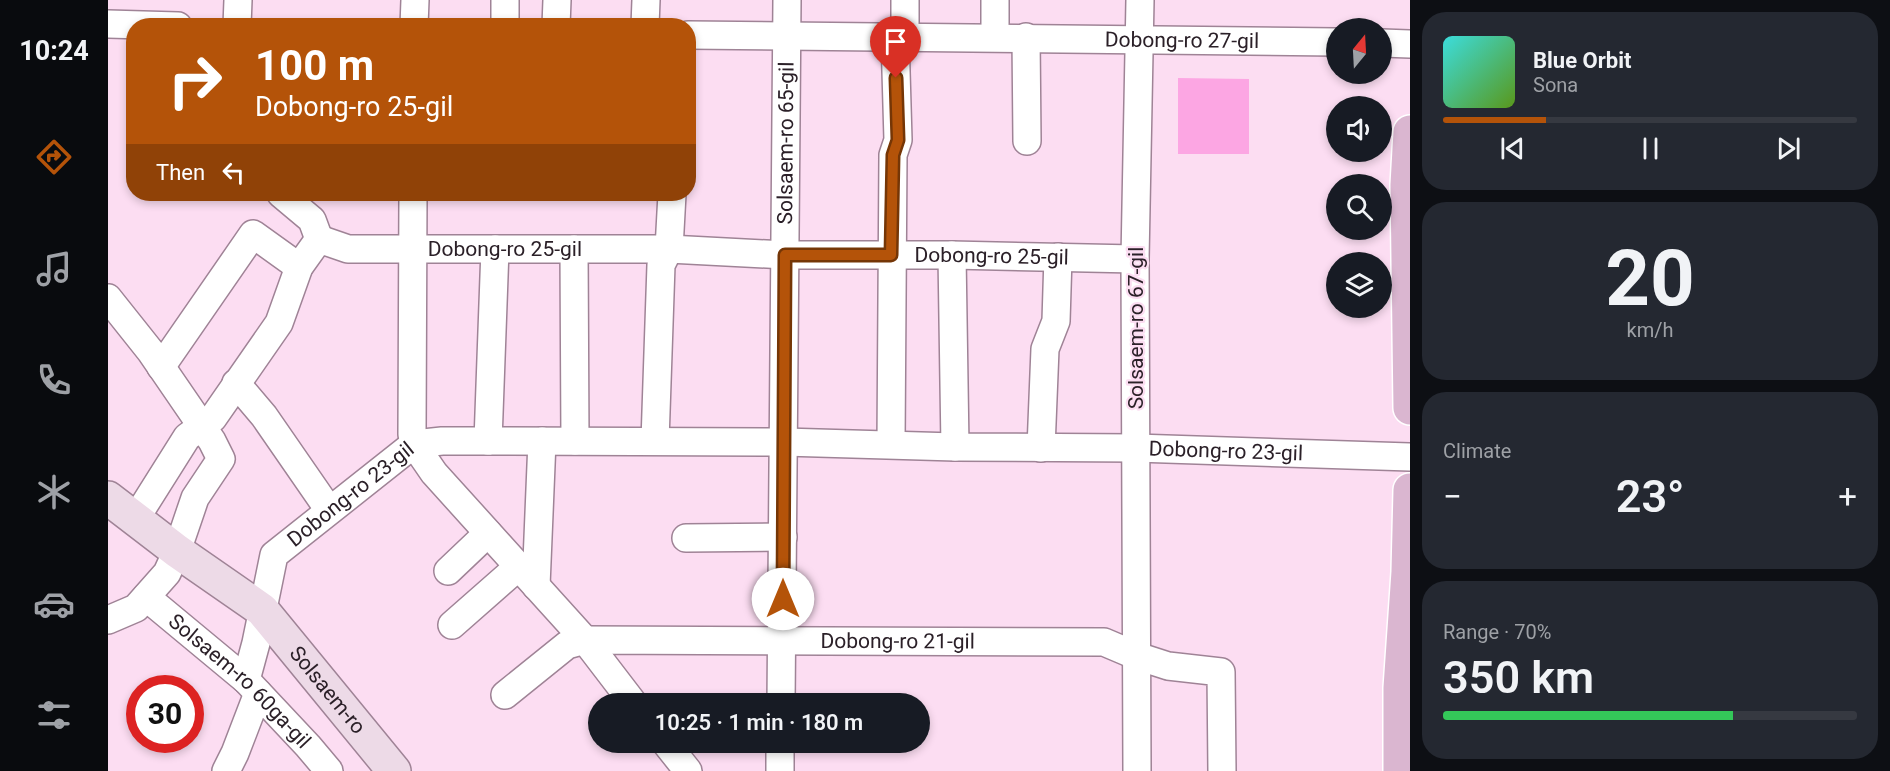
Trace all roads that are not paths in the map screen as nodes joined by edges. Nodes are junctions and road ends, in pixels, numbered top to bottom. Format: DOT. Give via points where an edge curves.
graph roads {
  1 [pos="238,0"];
  2 [pos="415,0"];
  3 [pos="505,0"];
  4 [pos="557,0"];
  5 [pos="646,0"];
  6 [pos="787,0"];
  7 [pos="906,0"];
  8 [pos="995,0"];
  9 [pos="1140,0"];
  10 [pos="237,18"];
  11 [pos="414,18"];
  12 [pos="505,18"];
  13 [pos="556,18"];
  14 [pos="645,18"];
  15 [pos="108,24"];
  16 [pos="126,25"];
  17 [pos="696,35"];
  18 [pos="786,36"];
  19 [pos="900,37"];
  20 [pos="995,37"];
  21 [pos="1026,38"];
  22 [pos="1139,38"];
  23 [pos="1326,42"];
  24 [pos="1392,43"];
  25 [pos="1410,44"];
  26 [pos="1410,132"];
  27 [pos="1027,141"];
  28 [pos="289,201"];
  29 [pos="413,201"];
  30 [pos="672,201"];
  31 [pos="319,239"];
  32 [pos="413,249"];
  33 [pos="495,249"];
  34 [pos="574,249"];
  35 [pos="669,249"];
  36 [pos="785,255"];
  37 [pos="891,255"];
  38 [pos="952,255"];
  39 [pos="1058,257"];
  40 [pos="1135,259"];
  41 [pos="299,267"];
  42 [pos="108,298"];
  43 [pos="161,367"];
  44 [pos="237,382"];
  45 [pos="1410,408"];
  46 [pos="200,426"];
  47 [pos="488,441"];
  48 [pos="542,441"];
  49 [pos="575,441"];
  50 [pos="655,441"];
  51 [pos="784,442"];
  52 [pos="414,444"];
  53 [pos="891,444"];
  54 [pos="955,447"];
  55 [pos="1041,448"];
  56 [pos="1136,448"];
  57 [pos="1410,457"];
  58 [pos="1410,490"];
  59 [pos="108,498"];
  60 [pos="329,510"];
  61 [pos="136,518"];
  62 [pos="488,533"];
  63 [pos="783,537"];
  64 [pos="686,538"];
  65 [pos="177,551"];
  66 [pos="448,571"];
  67 [pos="527,576"];
  68 [pos="146,597"];
  69 [pos="262,610"];
  70 [pos="108,620"];
  71 [pos="452,625"];
  72 [pos="585,640"];
  73 [pos="783,640"];
  74 [pos="1137,656"];
  75 [pos="252,686"];
  76 [pos="626,693"];
  77 [pos="781,693"];
  78 [pos="505,695"];
  79 [pos="674,753"];
  80 [pos="780,753"];
  81 [pos="232,769"];
  82 [pos="329,771"];
  83 [pos="394,771"];
  84 [pos="688,771"];
  85 [pos="780,771"];
  86 [pos="1137,771"];
  87 [pos="1222,771"];
  88 [pos="1400,771"];
  1 -- 10 [label="street"];
  2 -- 11 [label="street"];
  3 -- 12 [label="street"];
  4 -- 13 [label="street"];
  5 -- 14 [label="street"];
  6 -- 18 [label="street, Solsaem-ro 65-gil"];
  7 -- 19 [label="street"];
  8 -- 20 [label="street"];
  9 -- 22 [label="street, Solsaem-ro 67-gil"];
  15 -- 16 [label="street"];
  17 -- 18 [label="street, Dobong-ro 27-gil"];
  18 -- 19 [label="street, Dobong-ro 27-gil"];
  18 -- 36 [label="street, Solsaem-ro 65-gil"];
  19 -- 20 [label="street, Dobong-ro 27-gil"];
  19 -- 37 [label="street"];
  20 -- 21 [label="street, Dobong-ro 27-gil"];
  21 -- 22 [label="street, Dobong-ro 27-gil"];
  21 -- 27 [label="street"];
  22 -- 23 [label="street, Dobong-ro 27-gil"];
  22 -- 40 [label="street, Solsaem-ro 67-gil"];
  24 -- 25 [label="street"];
  26 -- 45 [label="main road"];
  28 -- 31 [label="street" via="312,220"];
  29 -- 32 [label="street"];
  30 -- 35 [label="street"];
  31 -- 32 [label="street, Dobong-ro 25-gil" via="348,249"];
  31 -- 41 [label="street"];
  32 -- 33 [label="street, Dobong-ro 25-gil"];
  32 -- 52 [label="street"];
  33 -- 34 [label="street, Dobong-ro 25-gil"];
  33 -- 47 [label="street"];
  34 -- 35 [label="street, Dobong-ro 25-gil"];
  34 -- 49 [label="street"];
  35 -- 36 [label="street, Dobong-ro 25-gil"];
  35 -- 50 [label="street" via="661,265"];
  36 -- 37 [label="street, Dobong-ro 25-gil"];
  36 -- 51 [label="street, Solsaem-ro 65-gil"];
  37 -- 38 [label="street, Dobong-ro 25-gil"];
  37 -- 53 [label="street"];
  38 -- 39 [label="street, Dobong-ro 25-gil"];
  38 -- 54 [label="street"];
  39 -- 40 [label="street, Dobong-ro 25-gil"];
  39 -- 55 [label="street" via="1056,321 1046,349"];
  40 -- 56 [label="street, Solsaem-ro 67-gil"];
  41 -- 43 [label="street" via="253,234"];
  41 -- 44 [label="street" via="279,322"];
  42 -- 43 [label="street"];
  43 -- 46 [label="street"];
  44 -- 46 [label="street" via="213,418"];
  44 -- 60 [label="street"];
  46 -- 61 [label="street" via="187,436"];
  46 -- 65 [label="street" via="221,459 195,498"];
  47 -- 48 [label="street, Dobong-ro 23-gil"];
  47 -- 52 [label="street, Dobong-ro 23-gil"];
  48 -- 49 [label="street, Dobong-ro 23-gil"];
  48 -- 67 [label="street"];
  49 -- 50 [label="street, Dobong-ro 23-gil"];
  50 -- 51 [label="street, Dobong-ro 23-gil"];
  51 -- 53 [label="street, Dobong-ro 23-gil"];
  51 -- 63 [label="street, Solsaem-ro 65-gil"];
  52 -- 60 [label="street, Dobong-ro 23-gil"];
  52 -- 62 [label="street" via="434,473"];
  53 -- 54 [label="street, Dobong-ro 23-gil"];
  54 -- 55 [label="street, Dobong-ro 23-gil"];
  55 -- 56 [label="street, Dobong-ro 23-gil"];
  56 -- 57 [label="street, Dobong-ro 23-gil"];
  56 -- 74 [label="street, Solsaem-ro 67-gil"];
  58 -- 88 [label="main road"];
  59 -- 61 [label="main road, Solsaem-ro"];
  60 -- 69 [label="street, Dobong-ro 23-gil" via="274,555"];
  61 -- 65 [label="main road, Solsaem-ro"];
  62 -- 66 [label="street"];
  62 -- 67 [label="street"];
  63 -- 64 [label="street"];
  63 -- 73 [label="street, Solsaem-ro 65-gil"];
  65 -- 68 [label="street" via="167,573"];
  65 -- 69 [label="main road, Solsaem-ro"];
  67 -- 71 [label="street"];
  67 -- 72 [label="street"];
  68 -- 70 [label="street" via="136,608"];
  68 -- 75 [label="street, Solsaem-ro 60ga-gil"];
  69 -- 75 [label="street"];
  69 -- 83 [label="main road, Solsaem-ro"];
  72 -- 73 [label="street, Dobong-ro 21-gil"];
  72 -- 76 [label="street"];
  72 -- 78 [label="street" via="567,645"];
  73 -- 74 [label="street, Dobong-ro 21-gil" via="1104,642"];
  73 -- 77 [label="street, Solsaem-ro 65-gil"];
  74 -- 86 [label="street, Solsaem-ro 67-gil"];
  74 -- 87 [label="street" via="1168,666 1221,672"];
  75 -- 81 [label="street"];
  75 -- 82 [label="street, Solsaem-ro 60ga-gil"];
  79 -- 84 [label="street"];
  80 -- 85 [label="street"];
}
